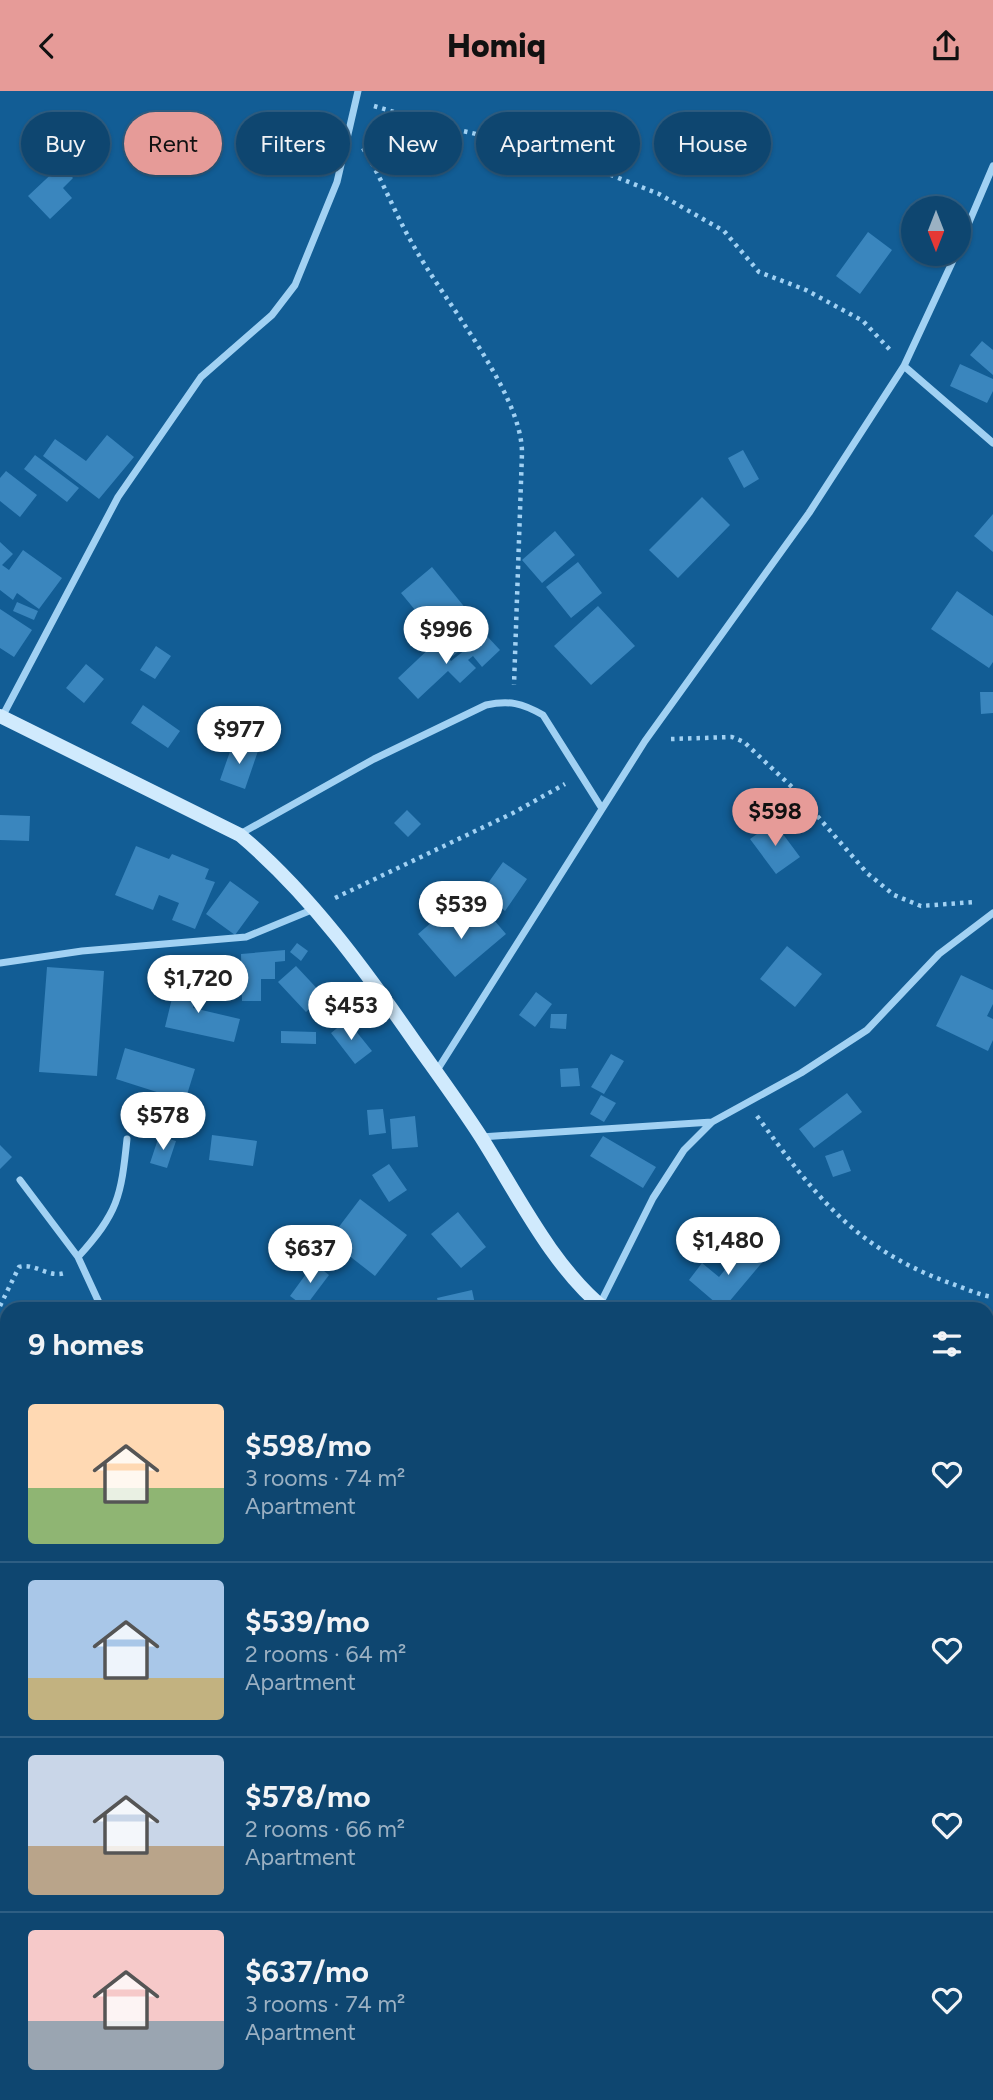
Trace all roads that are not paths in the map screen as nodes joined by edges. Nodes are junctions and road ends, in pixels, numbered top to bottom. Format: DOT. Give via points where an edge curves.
graph roads {
  1 [pos="358,91"];
  2 [pos="992,169"];
  3 [pos="971,218"];
  4 [pos="950,266"];
  5 [pos="904,366"];
  6 [pos="993,443"];
  7 [pos="1,716"];
  8 [pos="601,807"];
  9 [pos="240,835"];
  10 [pos="314,909"];
  11 [pos="993,912"];
  12 [pos="0,963"];
  13 [pos="436,1072"];
  14 [pos="712,1122"];
  15 [pos="481,1137"];
  16 [pos="127,1139"];
  17 [pos="20,1180"];
  18 [pos="78,1257"];
  19 [pos="99,1302"];
  20 [pos="598,1302"];
  21 [pos="604,1302"];
  1 -- 7 [label="street" via="337,182 295,285 272,315 201,377 118,497"];
  2 -- 3 [label="street"];
  4 -- 5 [label="street"];
  5 -- 6 [label="street"];
  5 -- 8 [label="street" via="809,513"];
  7 -- 9 [label="street"];
  8 -- 9 [label="street" via="543,715 514,701 486,705 429,732"];
  8 -- 13 [label="street"];
  9 -- 10 [label="street" via="271,861"];
  10 -- 12 [label="street" via="246,937"];
  10 -- 13 [label="street" via="379,990"];
  11 -- 14 [label="street" via="939,954 867,1030"];
  13 -- 15 [label="street"];
  14 -- 15 [label="street"];
  14 -- 21 [label="street" via="667,1172"];
  15 -- 20 [label="street" via="523,1209"];
  16 -- 18 [label="street" via="120,1198 102,1231"];
  17 -- 18 [label="street"];
  18 -- 19 [label="street"];
}
